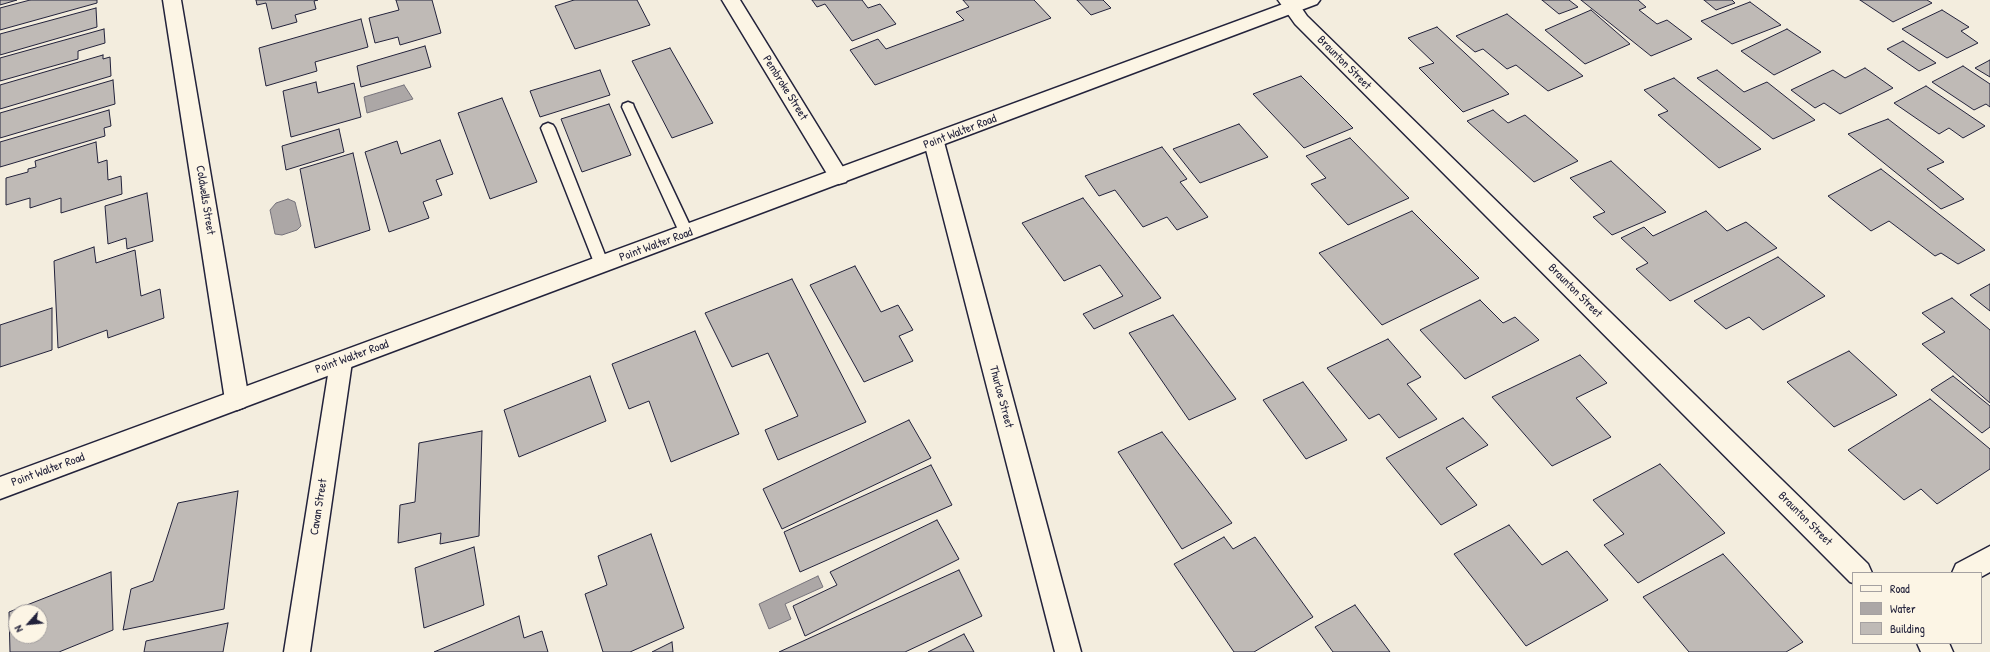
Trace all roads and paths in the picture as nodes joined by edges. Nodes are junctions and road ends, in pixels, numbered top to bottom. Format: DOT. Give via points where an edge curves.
graph roads {
  1 [pos="172,0"];
  2 [pos="731,0"];
  3 [pos="1297,2"];
  4 [pos="628,107"];
  5 [pos="548,128"];
  6 [pos="934,142"];
  7 [pos="839,177"];
  8 [pos="687,234"];
  9 [pos="602,265"];
  10 [pos="341,362"];
  11 [pos="237,400"];
  12 [pos="0,488"];
  13 [pos="1990,558"];
  14 [pos="1859,572"];
  15 [pos="1967,572"];
  16 [pos="1931,644"];
  17 [pos="296,652"];
  18 [pos="1068,652"];
  19 [pos="1940,652"];
  1 -- 11 [label="street, Coldwells Street"];
  2 -- 7 [label="street, Pembroke Street"];
  3 -- 6 [label="street, Point Walter Road"];
  3 -- 14 [label="street, Braunton Street" via="1303,22"];
  4 -- 8 [label="lane"];
  5 -- 9 [label="lane"];
  6 -- 7 [label="street, Point Walter Road"];
  6 -- 18 [label="street, Thurloe Street"];
  7 -- 8 [label="street, Point Walter Road"];
  8 -- 9 [label="street, Point Walter Road"];
  9 -- 10 [label="street, Point Walter Road"];
  10 -- 11 [label="street, Point Walter Road"];
  10 -- 17 [label="street, Cavan Street"];
  11 -- 12 [label="street, Point Walter Road"];
  13 -- 15 [label="street"];
  16 -- 19 [label="street"];
}
